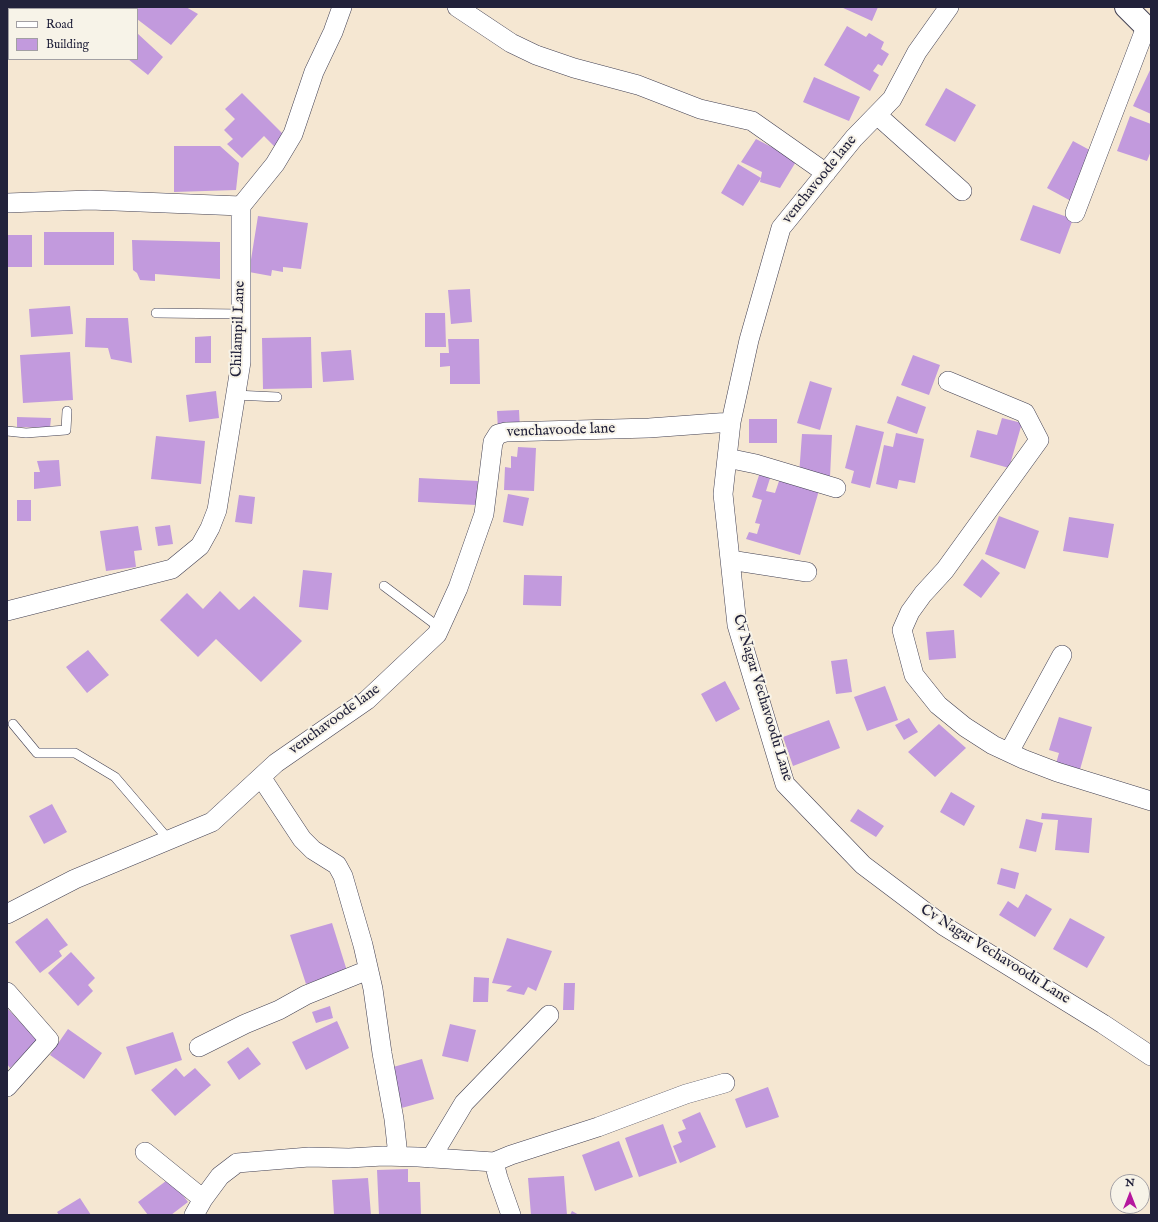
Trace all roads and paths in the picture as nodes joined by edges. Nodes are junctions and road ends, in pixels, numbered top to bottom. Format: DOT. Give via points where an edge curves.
graph roads {
  1 [pos="342,7"];
  2 [pos="457,7"];
  3 [pos="949,7"];
  4 [pos="1126,7"];
  5 [pos="1148,28"];
  6 [pos="877,115"];
  7 [pos="826,173"];
  8 [pos="962,191"];
  9 [pos="7,203"];
  10 [pos="241,206"];
  11 [pos="1075,213"];
  12 [pos="156,313"];
  13 [pos="241,314"];
  14 [pos="948,381"];
  15 [pos="235,394"];
  16 [pos="277,397"];
  17 [pos="67,410"];
  18 [pos="731,422"];
  19 [pos="7,431"];
  20 [pos="727,458"];
  21 [pos="836,488"];
  22 [pos="730,560"];
  23 [pos="807,572"];
  24 [pos="384,586"];
  25 [pos="7,611"];
  26 [pos="440,628"];
  27 [pos="1062,655"];
  28 [pos="13,724"];
  29 [pos="1009,752"];
  30 [pos="261,776"];
  31 [pos="1151,801"];
  32 [pos="169,840"];
  33 [pos="7,914"];
  34 [pos="368,970"];
  35 [pos="7,992"];
  36 [pos="549,1015"];
  37 [pos="199,1047"];
  38 [pos="1151,1056"];
  39 [pos="726,1083"];
  40 [pos="7,1087"];
  41 [pos="145,1152"];
  42 [pos="398,1156"];
  43 [pos="431,1158"];
  44 [pos="494,1162"];
  45 [pos="199,1207"];
  46 [pos="511,1215"];
  1 -- 10 [label="street" via="314,72 292,134 275,164"];
  2 -- 7 [label="street" via="511,43 536,55 638,85 700,109 752,121"];
  3 -- 6 [label="street, venchavoode lane" via="917,52 892,99"];
  4 -- 5 [label="main road"];
  5 -- 11 [label="street"];
  6 -- 7 [label="street, venchavoode lane" via="854,138"];
  6 -- 8 [label="street"];
  7 -- 18 [label="street, venchavoode lane" via="781,228 749,340"];
  9 -- 10 [label="street" via="90,200"];
  10 -- 13 [label="street, Chilampil Lane"];
  12 -- 13 [label="lane"];
  13 -- 15 [label="street, Chilampil Lane" via="241,362"];
  14 -- 29 [label="street" via="1025,413 1039,440 945,570 910,612 902,630 914,675 938,705 965,727"];
  15 -- 16 [label="lane"];
  15 -- 25 [label="street, Chilampil Lane" via="217,510 200,546 172,569"];
  17 -- 19 [label="lane" via="66,430 26,433"];
  18 -- 20 [label="street, Cv Nagar Vechavoodu Lane"];
  18 -- 26 [label="street, venchavoode lane" via="498,434 493,442 484,514 458,588"];
  20 -- 21 [label="street"];
  20 -- 22 [label="street, Cv Nagar Vechavoodu Lane" via="723,494"];
  22 -- 23 [label="street"];
  22 -- 38 [label="street, Cv Nagar Vechavoodu Lane" via="737,625 785,784 864,865 944,926"];
  24 -- 26 [label="lane"];
  26 -- 30 [label="street, venchavoode lane" via="437,634 367,700"];
  27 -- 29 [label="street"];
  28 -- 32 [label="lane" via="37,752 75,752 116,777"];
  29 -- 31 [label="street" via="1057,772"];
  30 -- 32 [label="street, venchavoode lane" via="212,822"];
  30 -- 34 [label="street" via="302,839 340,870"];
  32 -- 33 [label="street, venchavoode lane" via="74,879"];
  34 -- 37 [label="street" via="306,995"];
  34 -- 42 [label="street"];
  35 -- 40 [label="street" via="49,1040"];
  36 -- 43 [label="street" via="464,1103"];
  39 -- 44 [label="street" via="686,1094"];
  41 -- 45 [label="street"];
  42 -- 43 [label="street"];
  42 -- 45 [label="street" via="309,1157 237,1163 220,1176"];
  43 -- 44 [label="street"];
  44 -- 46 [label="street"];
}
